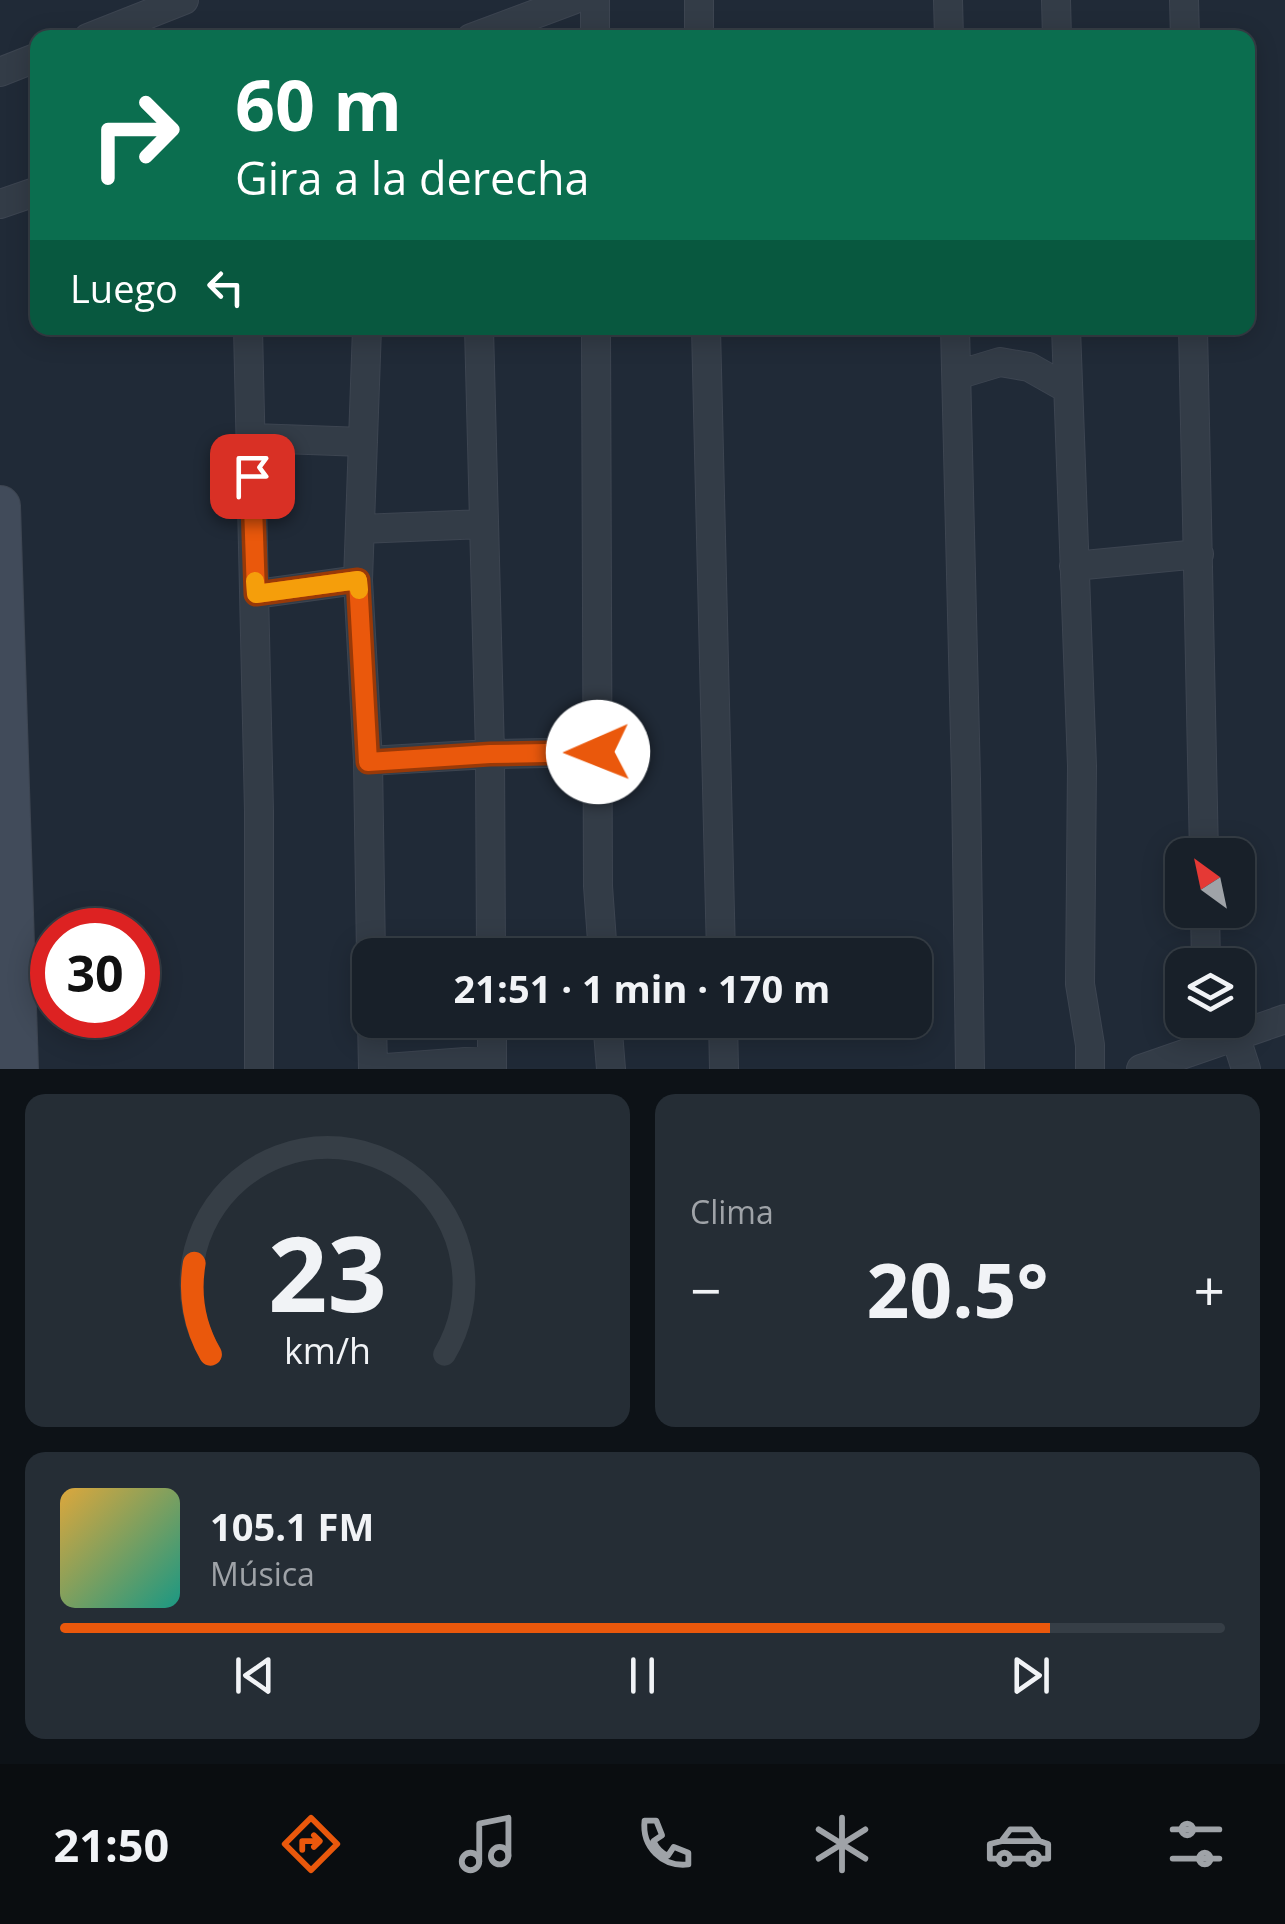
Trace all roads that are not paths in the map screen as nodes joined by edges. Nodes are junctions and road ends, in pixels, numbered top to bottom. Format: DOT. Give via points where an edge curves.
graph roads {
  1 [pos="184,0"];
  2 [pos="573,0"];
  3 [pos="595,0"];
  4 [pos="698,0"];
  5 [pos="948,0"];
  6 [pos="1056,0"];
  7 [pos="1184,0"];
  8 [pos="108,30"];
  9 [pos="491,30"];
  10 [pos="595,30"];
  11 [pos="699,30"];
  12 [pos="948,30"];
  13 [pos="1057,30"];
  14 [pos="1185,30"];
  15 [pos="30,60"];
  16 [pos="0,72"];
  17 [pos="30,194"];
  18 [pos="0,204"];
  19 [pos="248,335"];
  20 [pos="367,335"];
  21 [pos="479,335"];
  22 [pos="596,335"];
  23 [pos="706,335"];
  24 [pos="956,335"];
  25 [pos="1066,335"];
  26 [pos="1193,335"];
  27 [pos="956,375"];
  28 [pos="1068,389"];
  29 [pos="251,438"];
  30 [pos="363,442"];
  31 [pos="0,506"];
  32 [pos="484,524"];
  33 [pos="360,529"];
  34 [pos="1199,554"];
  35 [pos="1074,566"];
  36 [pos="358,580"];
  37 [pos="256,594"];
  38 [pos="2,622"];
  39 [pos="598,752"];
  40 [pos="490,754"];
  41 [pos="368,762"];
  42 [pos="1204,838"];
  43 [pos="371,938"];
  44 [pos="492,938"];
  45 [pos="602,938"];
  46 [pos="721,938"];
  47 [pos="1285,1020"];
  48 [pos="1255,1031"];
  49 [pos="372,1038"];
  50 [pos="492,1038"];
  51 [pos="608,1038"];
  52 [pos="723,1038"];
  53 [pos="1198,1038"];
  54 [pos="1236,1038"];
  55 [pos="492,1064"];
  56 [pos="18,1069"];
  57 [pos="259,1069"];
  58 [pos="373,1069"];
  59 [pos="611,1069"];
  60 [pos="724,1069"];
  61 [pos="970,1069"];
  62 [pos="1090,1069"];
  63 [pos="1141,1069"];
  64 [pos="1246,1069"];
  1 -- 8 [label="street"];
  2 -- 9 [label="street"];
  3 -- 10 [label="street"];
  4 -- 11 [label="street"];
  5 -- 12 [label="street"];
  6 -- 13 [label="street"];
  7 -- 14 [label="street"];
  15 -- 16 [label="street"];
  17 -- 18 [label="street"];
  19 -- 29 [label="street"];
  20 -- 30 [label="street"];
  21 -- 32 [label="street"];
  22 -- 39 [label="street"];
  23 -- 46 [label="street"];
  24 -- 27 [label="street"];
  25 -- 28 [label="street"];
  26 -- 34 [label="street"];
  27 -- 28 [label="street" via="1000,362 1030,367"];
  27 -- 61 [label="street"];
  28 -- 35 [label="street"];
  29 -- 30 [label="street"];
  29 -- 37 [label="street"];
  30 -- 33 [label="street"];
  31 -- 38 [label="main road"];
  32 -- 33 [label="street"];
  32 -- 40 [label="street"];
  33 -- 36 [label="street"];
  34 -- 35 [label="street"];
  34 -- 42 [label="street"];
  35 -- 62 [label="street" via="1082,766 1080,984"];
  36 -- 37 [label="street"];
  36 -- 41 [label="street"];
  37 -- 57 [label="street"];
  38 -- 56 [label="main road"];
  39 -- 40 [label="street"];
  39 -- 45 [label="street"];
  40 -- 41 [label="street"];
  40 -- 44 [label="street"];
  41 -- 43 [label="street"];
  47 -- 48 [label="street"];
  49 -- 58 [label="street"];
  50 -- 55 [label="street"];
  51 -- 59 [label="street"];
  52 -- 60 [label="street"];
  53 -- 63 [label="street"];
  54 -- 64 [label="street"];
  55 -- 58 [label="street"];
}
